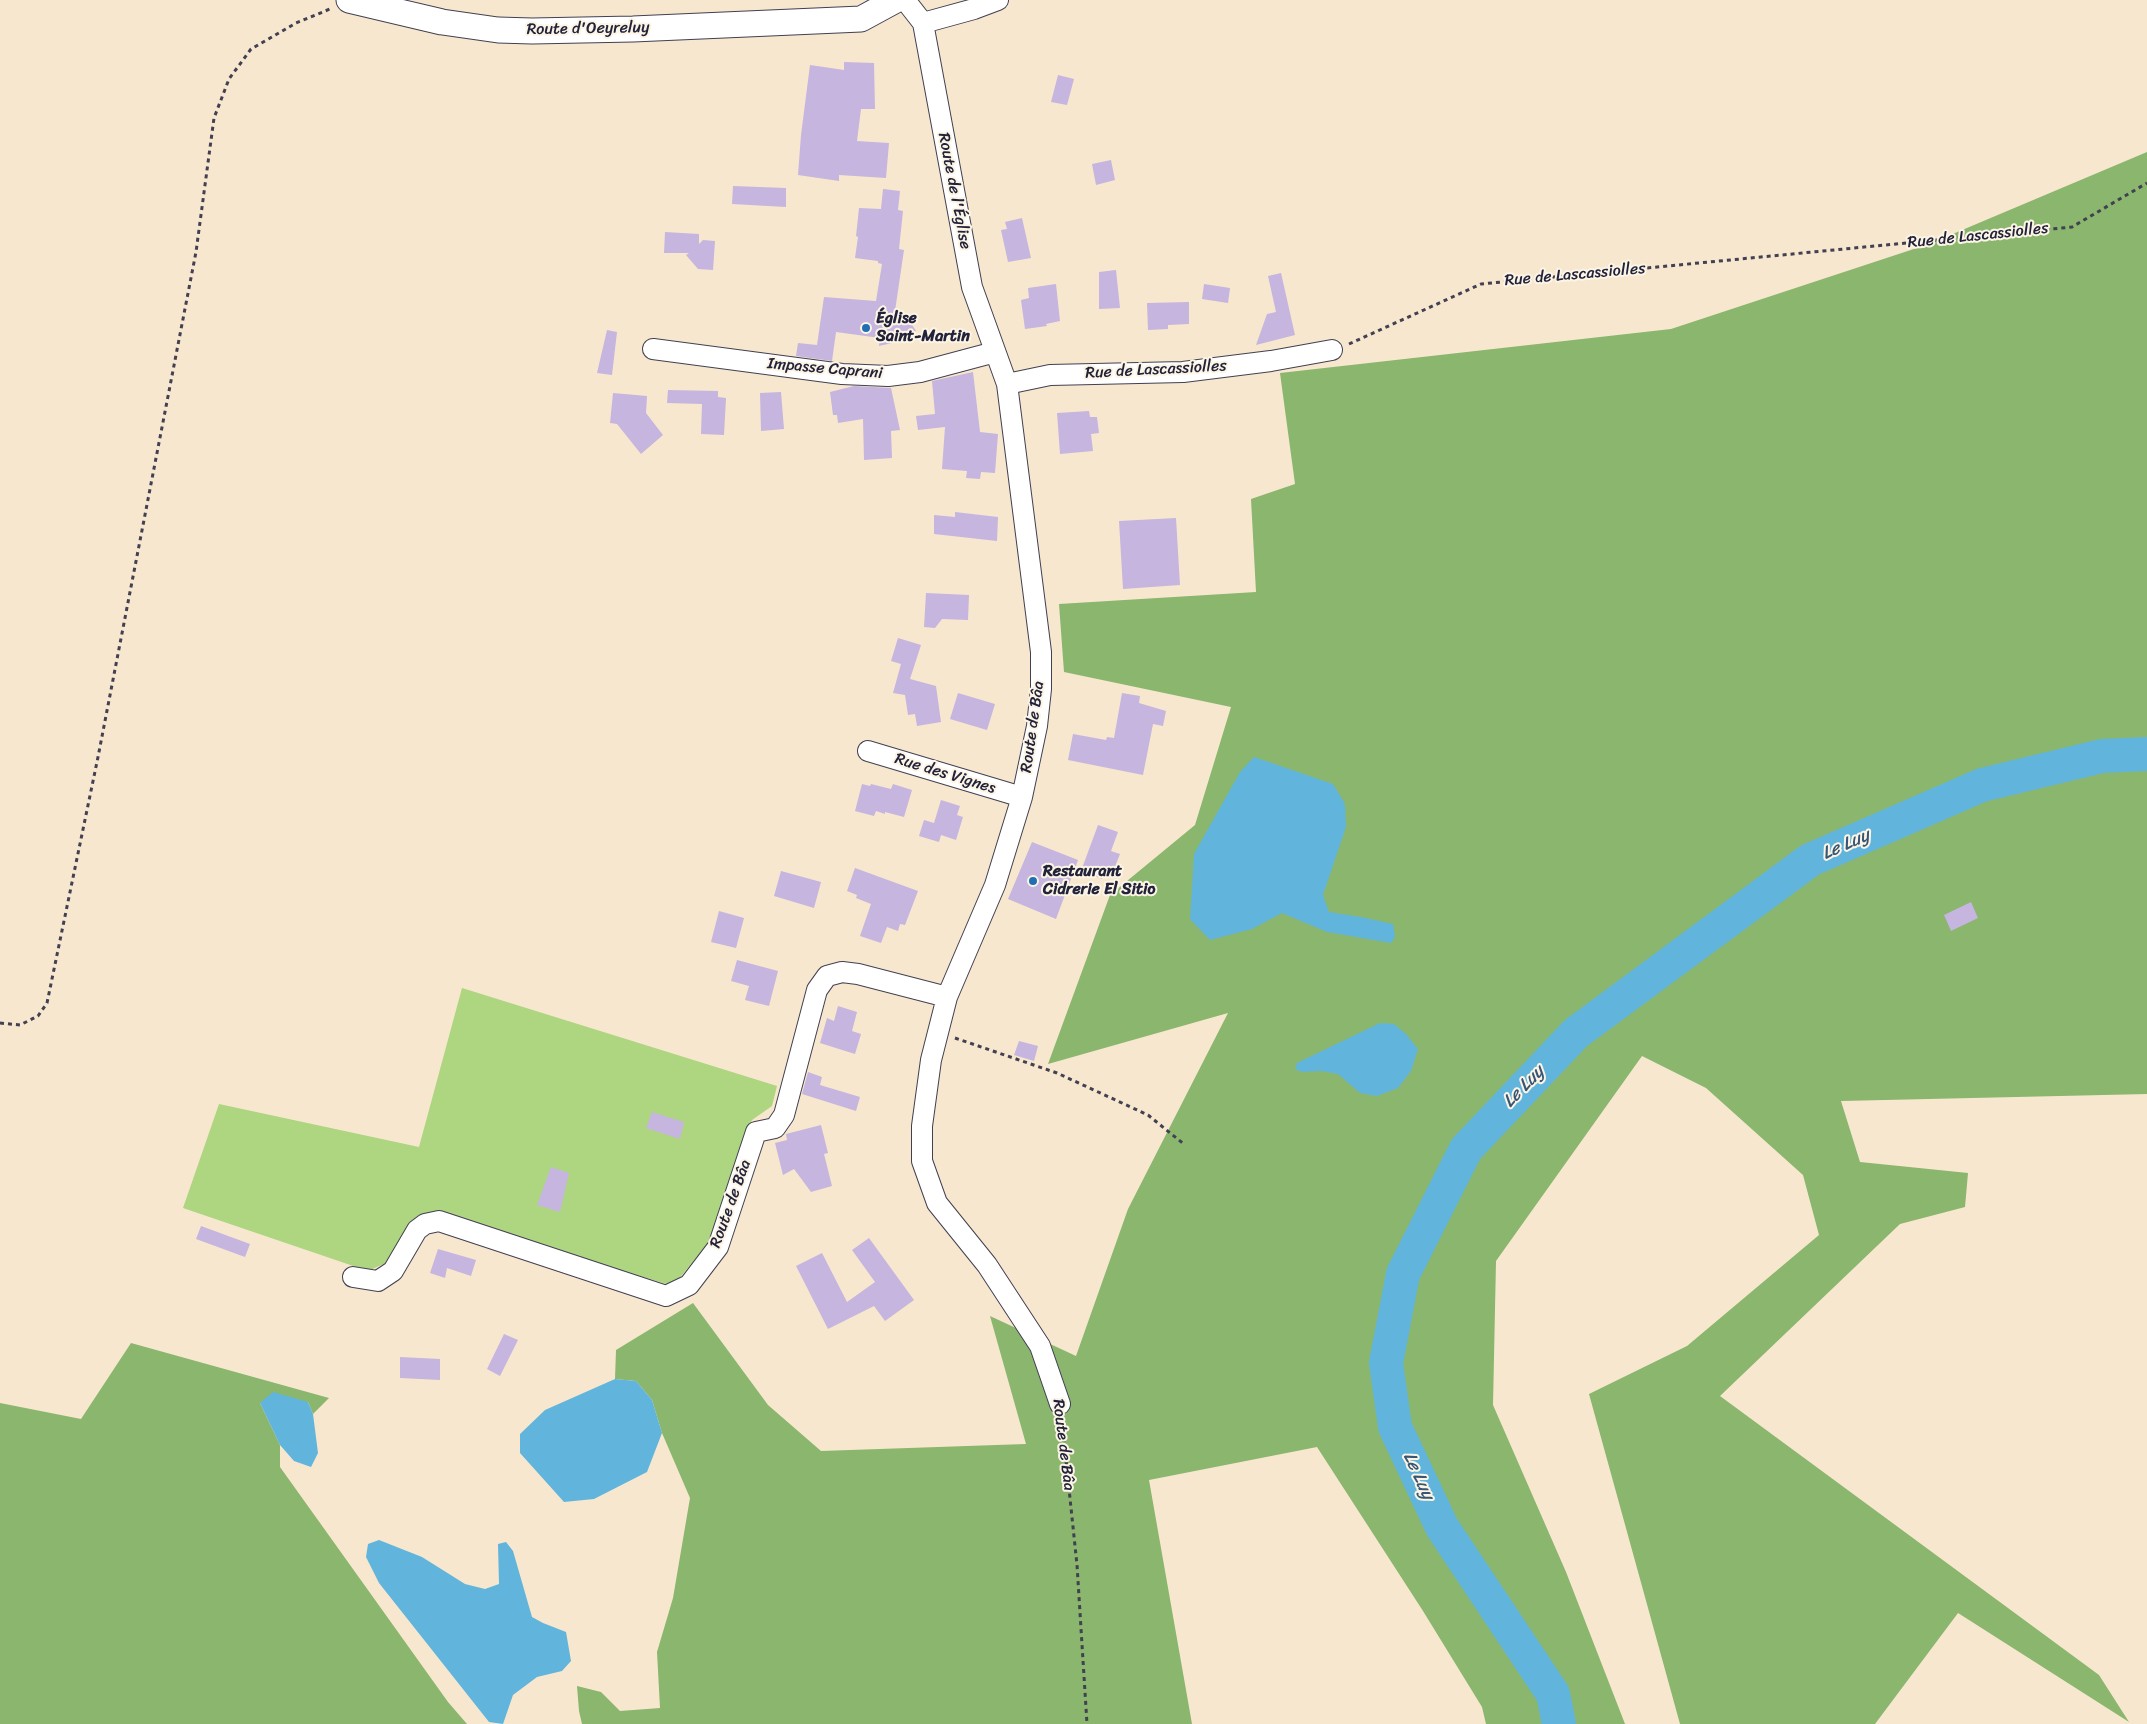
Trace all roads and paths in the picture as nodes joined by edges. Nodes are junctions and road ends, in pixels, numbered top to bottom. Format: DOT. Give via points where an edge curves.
graph roads {
  1 [pos="350,0"];
  2 [pos="866,0"];
  3 [pos="896,0"];
  4 [pos="905,0"];
  5 [pos="998,0"];
  6 [pos="829,20"];
  7 [pos="923,23"];
  8 [pos="2147,183"];
  9 [pos="653,350"];
  10 [pos="1332,350"];
  11 [pos="995,352"];
  12 [pos="1006,384"];
  13 [pos="868,751"];
  14 [pos="1022,797"];
  15 [pos="947,997"];
  16 [pos="0,1023"];
  17 [pos="938,1033"];
  18 [pos="1185,1145"];
  19 [pos="353,1276"];
  20 [pos="1060,1404"];
  21 [pos="1087,1724"];
  1 -- 6 [label="street, Route d'Oeyreluy" via="442,22 506,30 633,29"];
  1 -- 16 [label="path" via="296,22 251,49 228,80 214,118 193,271 98,757 46,1003 38,1016 20,1025"];
  2 -- 6 [label="street, Route d'Oeyreluy"];
  3 -- 6 [label="street, Route d'Oeyreluy" via="861,19"];
  4 -- 7 [label="street, Route de l'Église"];
  5 -- 7 [label="street"];
  7 -- 11 [label="street, Route de l'Église" via="972,287"];
  8 -- 10 [label="path, Rue de Lascassiolles" via="2072,226 1481,284 1379,332"];
  9 -- 11 [label="street, Impasse Caprani" via="842,374 888,376 920,372"];
  10 -- 12 [label="street, Rue de Lascassiolles" via="1183,372 1050,375"];
  11 -- 12 [label="street, Route de l'Église"];
  12 -- 14 [label="street, Route de Bâa" via="1041,652 1037,726"];
  13 -- 14 [label="street, Rue des Vignes"];
  14 -- 15 [label="street, Route de Bâa" via="995,885"];
  15 -- 17 [label="street, Route de Bâa"];
  15 -- 19 [label="street, Route de Bâa" via="858,974 842,972 827,976 817,990 784,1115 775,1128 756,1132 718,1247 688,1284 666,1296 439,1222 425,1224 417,1230 393,1271 378,1281"];
  17 -- 18 [label="path" via="1057,1073 1148,1115"];
  17 -- 20 [label="street, Route de Bâa" via="922,1126 922,1161 937,1203 987,1265 1040,1346"];
  20 -- 21 [label="path, Route de Bâa" via="1077,1565"];
}
